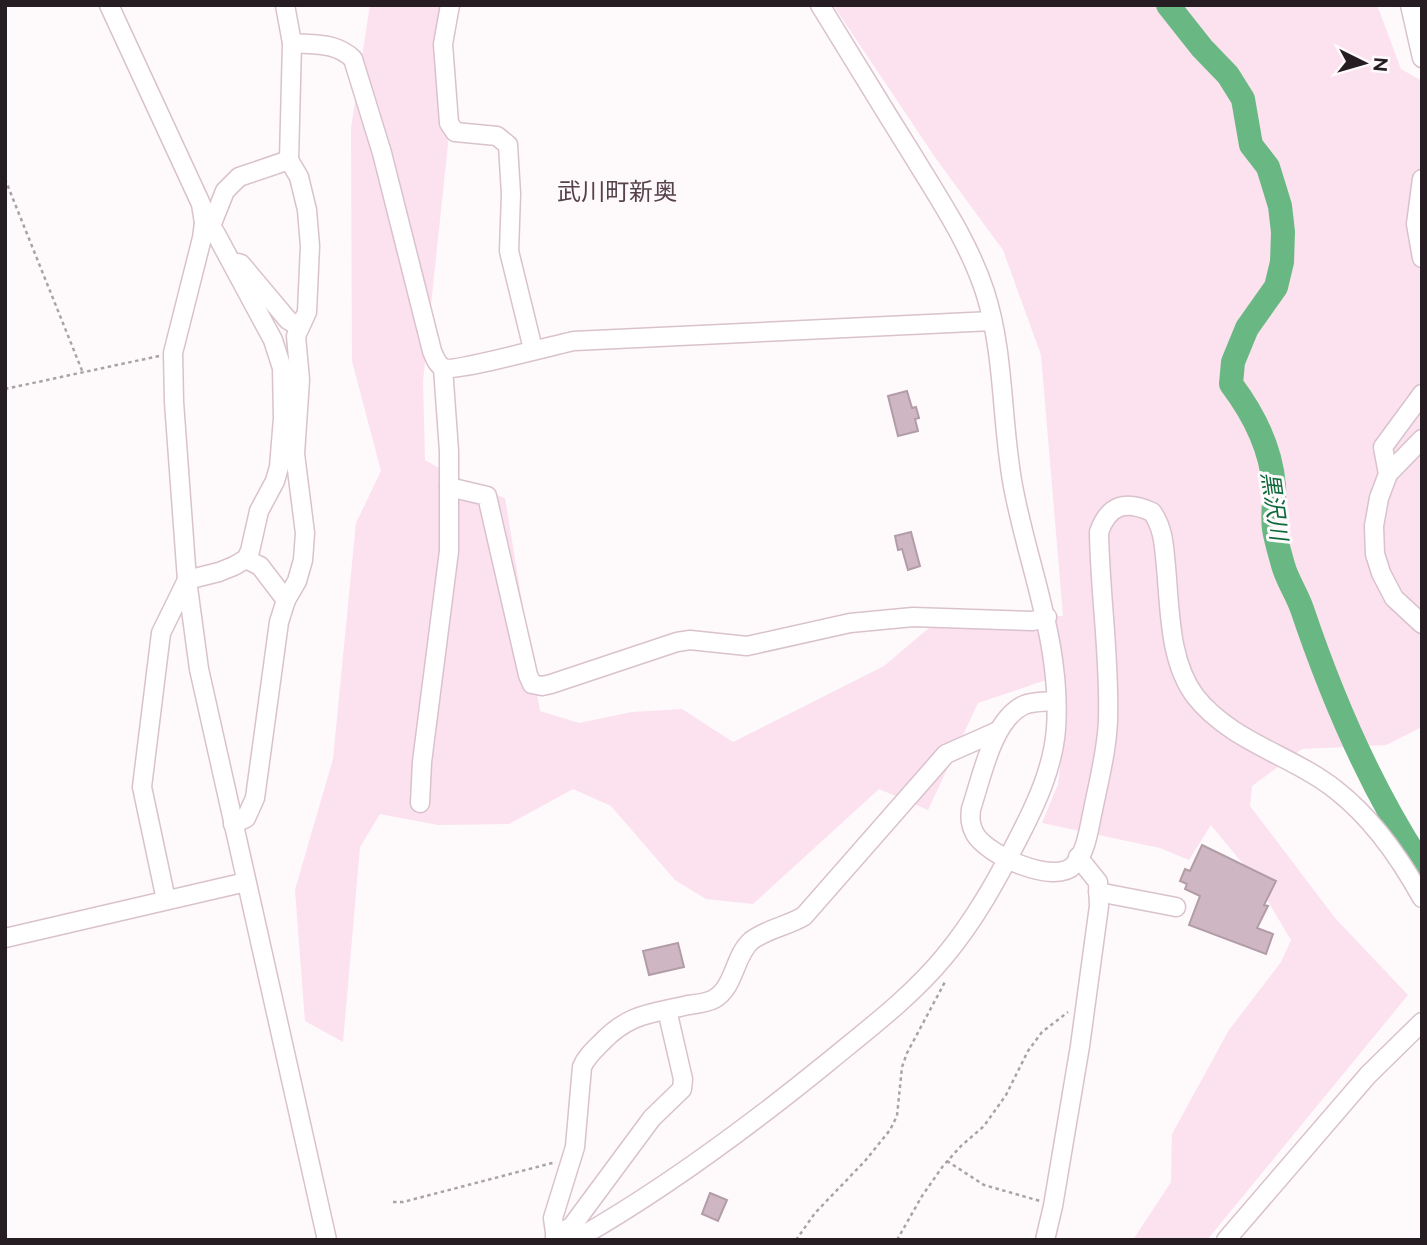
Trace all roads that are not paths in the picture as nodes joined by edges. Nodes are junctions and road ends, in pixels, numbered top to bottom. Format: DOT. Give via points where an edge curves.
graph roads {
  1 [pos="109,5"];
  2 [pos="285,5"];
  3 [pos="450,5"];
  4 [pos="820,5"];
  5 [pos="1410,5"];
  6 [pos="292,43"];
  7 [pos="1422,58"];
  8 [pos="289,160"];
  9 [pos="1422,178"];
  10 [pos="207,225"];
  11 [pos="1422,258"];
  12 [pos="231,262"];
  13 [pos="992,321"];
  14 [pos="299,327"];
  15 [pos="533,349"];
  16 [pos="443,368"];
  17 [pos="1422,394"];
  18 [pos="1422,439"];
  19 [pos="1388,474"];
  20 [pos="449,487"];
  21 [pos="246,559"];
  22 [pos="187,580"];
  23 [pos="286,600"];
  24 [pos="1046,617"];
  25 [pos="1422,624"];
  26 [pos="1056,701"];
  27 [pos="998,732"];
  28 [pos="420,803"];
  29 [pos="233,824"];
  30 [pos="1008,858"];
  31 [pos="1079,858"];
  32 [pos="246,883"];
  33 [pos="1098,892"];
  34 [pos="1422,898"];
  35 [pos="166,900"];
  36 [pos="1176,907"];
  37 [pos="5,938"];
  38 [pos="667,1010"];
  39 [pos="1419,1029"];
  40 [pos="555,1238"];
  41 [pos="327,1240"];
  42 [pos="575,1240"];
  43 [pos="1045,1240"];
  44 [pos="1226,1240"];
  1 -- 10 [label="street"];
  2 -- 6 [label="street"];
  3 -- 15 [label="street" via="443,44 449,123 454,132 497,136 508,145 509,251"];
  4 -- 13 [label="street" via="958,229"];
  5 -- 7 [label="street"];
  6 -- 8 [label="street"];
  6 -- 16 [label="street" via="336,47 353,59 432,351"];
  8 -- 10 [label="street" via="239,177 225,191"];
  8 -- 14 [label="street" via="299,177 310,246 307,312"];
  9 -- 11 [label="street" via="1416,224"];
  10 -- 12 [label="street"];
  10 -- 22 [label="street" via="173,353"];
  12 -- 14 [label="street" via="241,264"];
  12 -- 21 [label="street" via="273,340 282,368 284,418 279,467 259,511"];
  13 -- 15 [label="street" via="574,341"];
  13 -- 24 [label="street" via="1013,485"];
  14 -- 23 [label="street" via="295,454 305,533 303,560"];
  15 -- 16 [label="street" via="460,368"];
  16 -- 20 [label="street"];
  17 -- 19 [label="street" via="1383,447"];
  18 -- 19 [label="street"];
  19 -- 25 [label="street" via="1374,526 1375,554 1394,598"];
  20 -- 24 [label="street" via="487,496 528,675 532,684 541,686 690,640 747,646 864,621 913,617 1033,621"];
  20 -- 28 [label="street" via="449,551"];
  21 -- 22 [label="street"];
  21 -- 23 [label="street" via="260,566"];
  22 -- 29 [label="street" via="199,668"];
  22 -- 35 [label="street" via="161,633 142,787"];
  23 -- 29 [label="street" via="279,622 256,798 246,818"];
  24 -- 26 [label="street"];
  26 -- 27 [label="street" via="1026,704 1008,715"];
  26 -- 30 [label="street" via="1048,771"];
  27 -- 30 [label="street" via="970,820 976,836"];
  27 -- 38 [label="street" via="946,754 804,916 751,941 714,999"];
  29 -- 32 [label="street"];
  30 -- 31 [label="street" via="1054,873 1075,865"];
  30 -- 42 [label="street" via="943,958 895,1007 732,1138 666,1186"];
  31 -- 33 [label="street" via="1098,882"];
  31 -- 34 [label="street" via="1088,834 1108,723 1098,532 1112,510 1132,505 1152,512 1163,533 1173,639 1194,694 1228,726 1335,790 1373,825"];
  32 -- 35 [label="street"];
  32 -- 41 [label="street"];
  33 -- 36 [label="street"];
  33 -- 43 [label="street" via="1086,1003"];
  35 -- 37 [label="street"];
  38 -- 40 [label="street" via="682,1089 652,1118 572,1226"];
  38 -- 40 [label="street" via="627,1020 585,1060 575,1147 553,1218"];
  39 -- 44 [label="street" via="1367,1075"];
}
